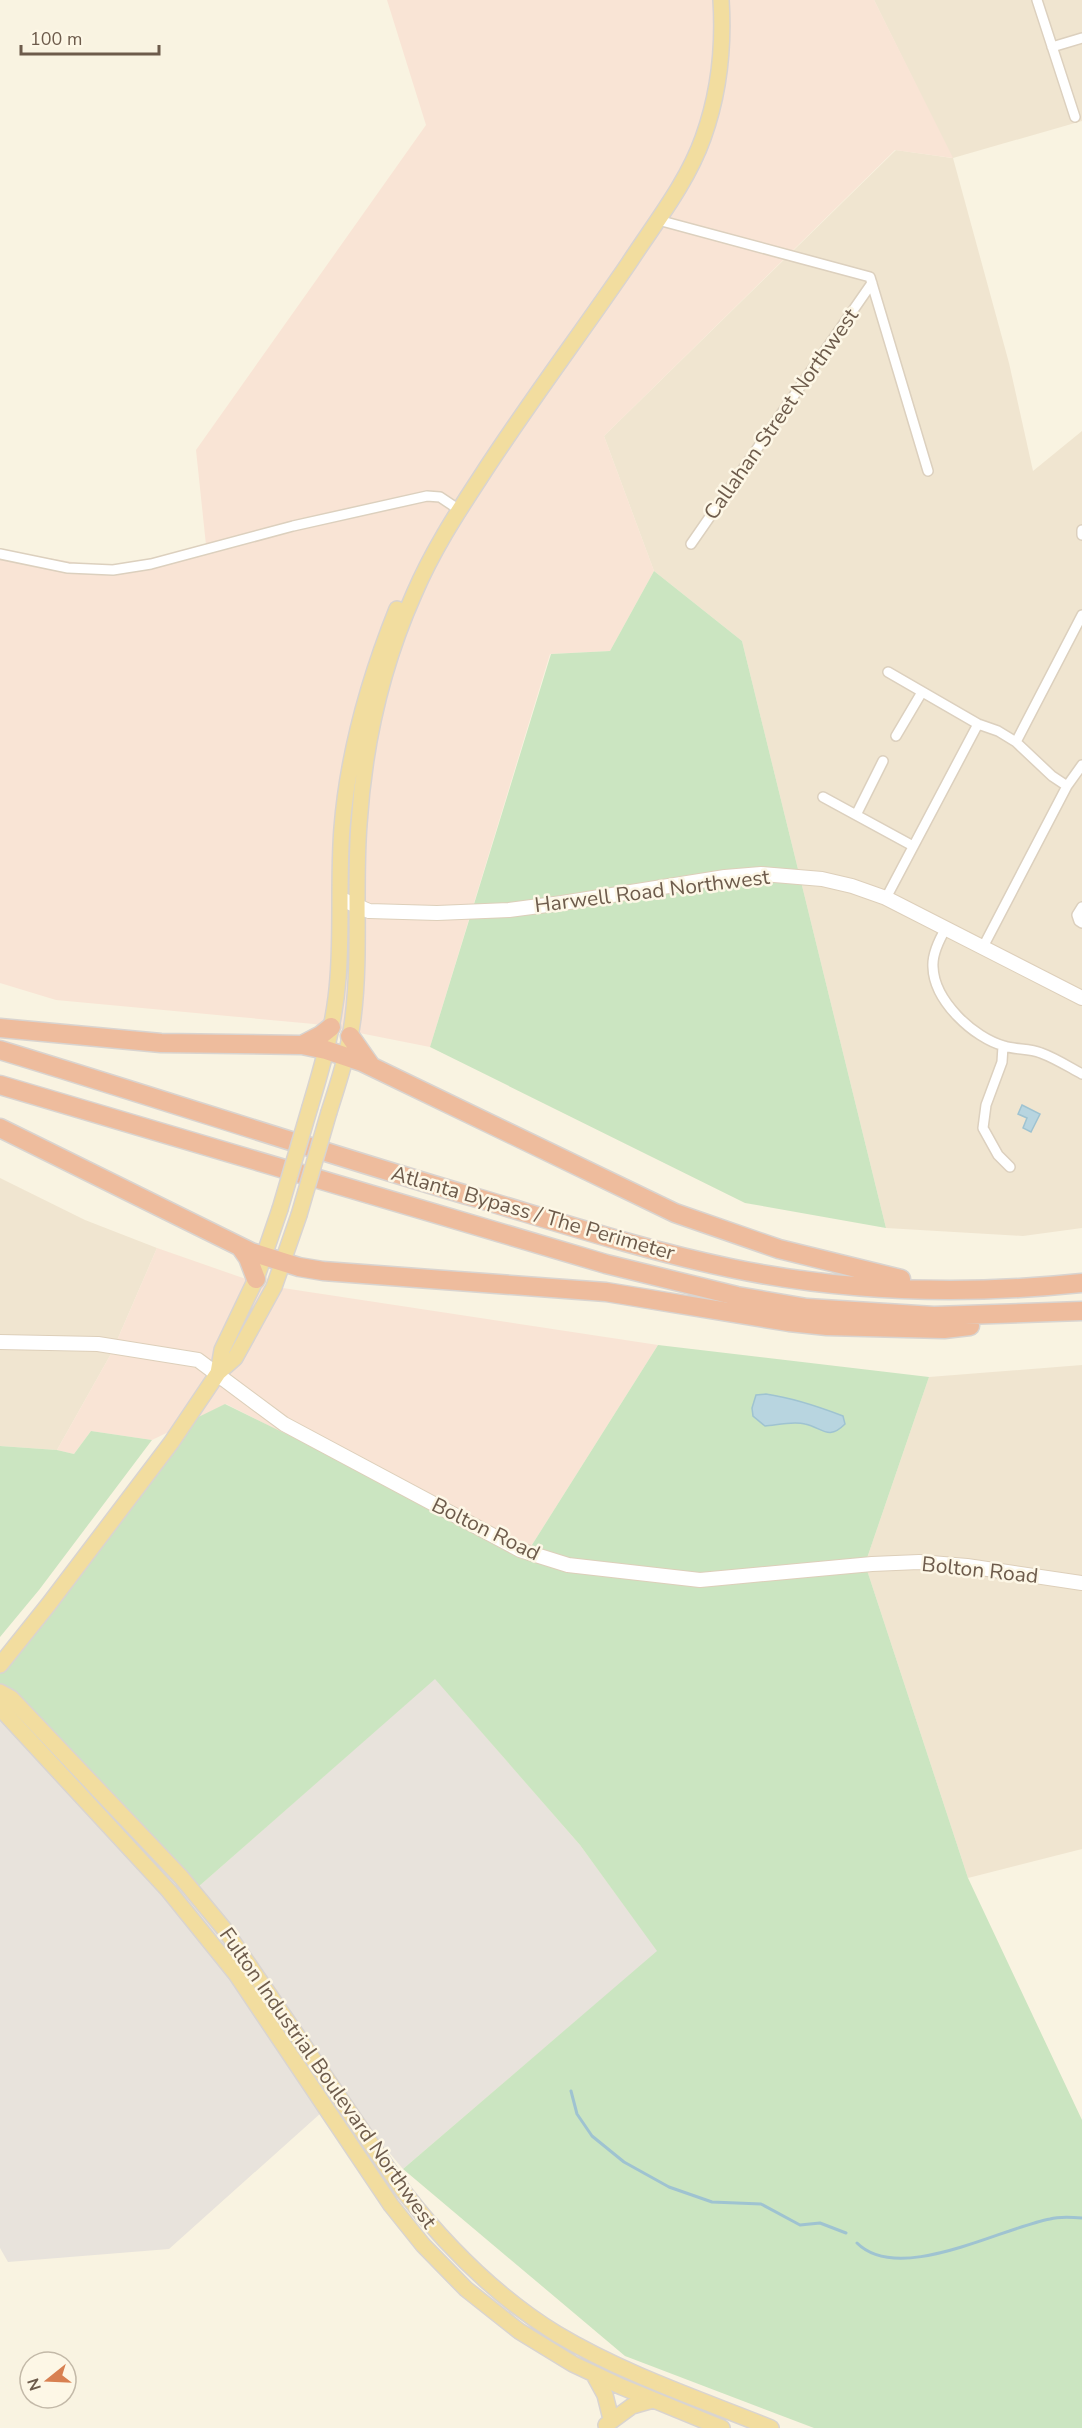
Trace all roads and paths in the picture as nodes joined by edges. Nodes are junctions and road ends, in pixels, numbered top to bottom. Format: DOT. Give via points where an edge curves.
graph roads {
  1 [pos="721,0"];
  2 [pos="1037,0"];
  3 [pos="1082,38"];
  4 [pos="1053,47"];
  5 [pos="1075,117"];
  6 [pos="658,220"];
  7 [pos="872,283"];
  8 [pos="928,471"];
  9 [pos="455,507"];
  10 [pos="1082,530"];
  11 [pos="1082,535"];
  12 [pos="691,544"];
  13 [pos="0,554"];
  14 [pos="1082,615"];
  15 [pos="888,672"];
  16 [pos="922,692"];
  17 [pos="978,724"];
  18 [pos="896,736"];
  19 [pos="1016,742"];
  20 [pos="883,760"];
  21 [pos="1082,765"];
  22 [pos="1067,786"];
  23 [pos="823,797"];
  24 [pos="856,814"];
  25 [pos="913,846"];
  26 [pos="886,898"];
  27 [pos="341,899"];
  28 [pos="357,907"];
  29 [pos="1082,907"];
  30 [pos="1082,923"];
  31 [pos="946,928"];
  32 [pos="983,948"];
  33 [pos="1082,999"];
  34 [pos="331,1027"];
  35 [pos="0,1028"];
  36 [pos="350,1036"];
  37 [pos="302,1045"];
  38 [pos="1003,1046"];
  39 [pos="0,1050"];
  40 [pos="326,1050"];
  41 [pos="346,1056"];
  42 [pos="372,1067"];
  43 [pos="1082,1074"];
  44 [pos="0,1085"];
  45 [pos="0,1128"];
  46 [pos="1010,1167"];
  47 [pos="242,1248"];
  48 [pos="265,1258"];
  49 [pos="283,1263"];
  50 [pos="256,1279"];
  51 [pos="1082,1283"];
  52 [pos="943,1290"];
  53 [pos="1075,1312"];
  54 [pos="0,1342"];
  55 [pos="218,1373"];
  56 [pos="1082,1583"];
  57 [pos="0,1665"];
  58 [pos="0,1692"];
  59 [pos="0,1708"];
  60 [pos="594,2375"];
  61 [pos="653,2400"];
  62 [pos="722,2428"];
  63 [pos="771,2428"];
  1 -- 6 [label="main road" via="720,68 714,104 693,160"];
  2 -- 4 [label="street"];
  3 -- 4 [label="street"];
  4 -- 5 [label="street"];
  6 -- 7 [label="street" via="870,277"];
  6 -- 9 [label="main road"];
  7 -- 8 [label="street"];
  7 -- 12 [label="street, Callahan Street Northwest"];
  9 -- 13 [label="street" via="440,497 427,496 113,570 68,568"];
  9 -- 27 [label="main road" via="426,547 404,591 362,714 345,799"];
  9 -- 28 [label="main road" via="412,598 379,700 361,797"];
  10 -- 11 [label="street"];
  14 -- 19 [label="street"];
  15 -- 16 [label="street"];
  16 -- 17 [label="street"];
  16 -- 18 [label="street"];
  17 -- 19 [label="street"];
  17 -- 25 [label="street"];
  19 -- 22 [label="street"];
  20 -- 24 [label="street"];
  21 -- 22 [label="street"];
  22 -- 32 [label="street"];
  23 -- 24 [label="street"];
  24 -- 25 [label="street"];
  25 -- 26 [label="street"];
  26 -- 28 [label="street, Harwell Road Northwest" via="822,879 760,874 509,910 382,912"];
  26 -- 31 [label="street, Harwell Road Northwest"];
  27 -- 28 [label="street, Harwell Road Northwest"];
  27 -- 34 [label="main road" via="338,979"];
  28 -- 36 [label="main road" via="356,990"];
  29 -- 30 [label="street" via="1077,915"];
  31 -- 32 [label="street, Harwell Road Northwest"];
  31 -- 38 [label="street" via="934,958 936,980 954,1014 972,1030"];
  32 -- 33 [label="street, Harwell Road Northwest"];
  34 -- 37 [label="highway"];
  34 -- 40 [label="main road"];
  35 -- 37 [label="highway" via="161,1043"];
  36 -- 41 [label="main road"];
  36 -- 42 [label="highway"];
  37 -- 40 [label="highway"];
  38 -- 43 [label="street" via="1040,1052"];
  38 -- 46 [label="street" via="983,1128 998,1155"];
  39 -- 52 [label="highway, Atlanta Bypass / The Perimeter" via="672,1255 798,1279"];
  40 -- 41 [label="highway"];
  40 -- 48 [label="main road, bridge"];
  41 -- 42 [label="highway"];
  41 -- 49 [label="main road, bridge"];
  42 -- 52 [label="highway" via="675,1213 779,1249"];
  44 -- 53 [label="highway, Atlanta Bypass / The Perimeter" via="606,1264 716,1292 807,1308 875,1314"];
  45 -- 47 [label="highway"];
  47 -- 48 [label="highway"];
  47 -- 50 [label="highway"];
  48 -- 49 [label="highway"];
  48 -- 50 [label="main road"];
  49 -- 53 [label="highway" via="323,1271 606,1292 789,1322 864,1328 944,1329"];
  49 -- 55 [label="main road" via="235,1358"];
  50 -- 55 [label="main road" via="222,1350"];
  51 -- 52 [label="highway, Atlanta Bypass / The Perimeter"];
  54 -- 55 [label="street, Bolton Road" via="98,1344 198,1360"];
  55 -- 56 [label="street, Bolton Road" via="284,1424 520,1550 545,1559 700,1580 919,1563"];
  55 -- 57 [label="main road" via="171,1443"];
  58 -- 63 [label="main road, Fulton Industrial Boulevard Northwest" via="11,1698 181,1877 225,1930 404,2192 462,2259 517,2306 577,2345"];
  59 -- 60 [label="main road, Fulton Industrial Boulevard Northwest" via="169,1891 224,1959 391,2205 423,2245 466,2289 500,2316 546,2349"];
  60 -- 61 [label="main road, Fulton Industrial Boulevard Northwest"];
  60 -- 61 [label="main road" via="605,2395 608,2420"];
  61 -- 62 [label="main road, Fulton Industrial Boulevard Northwest"];
}
